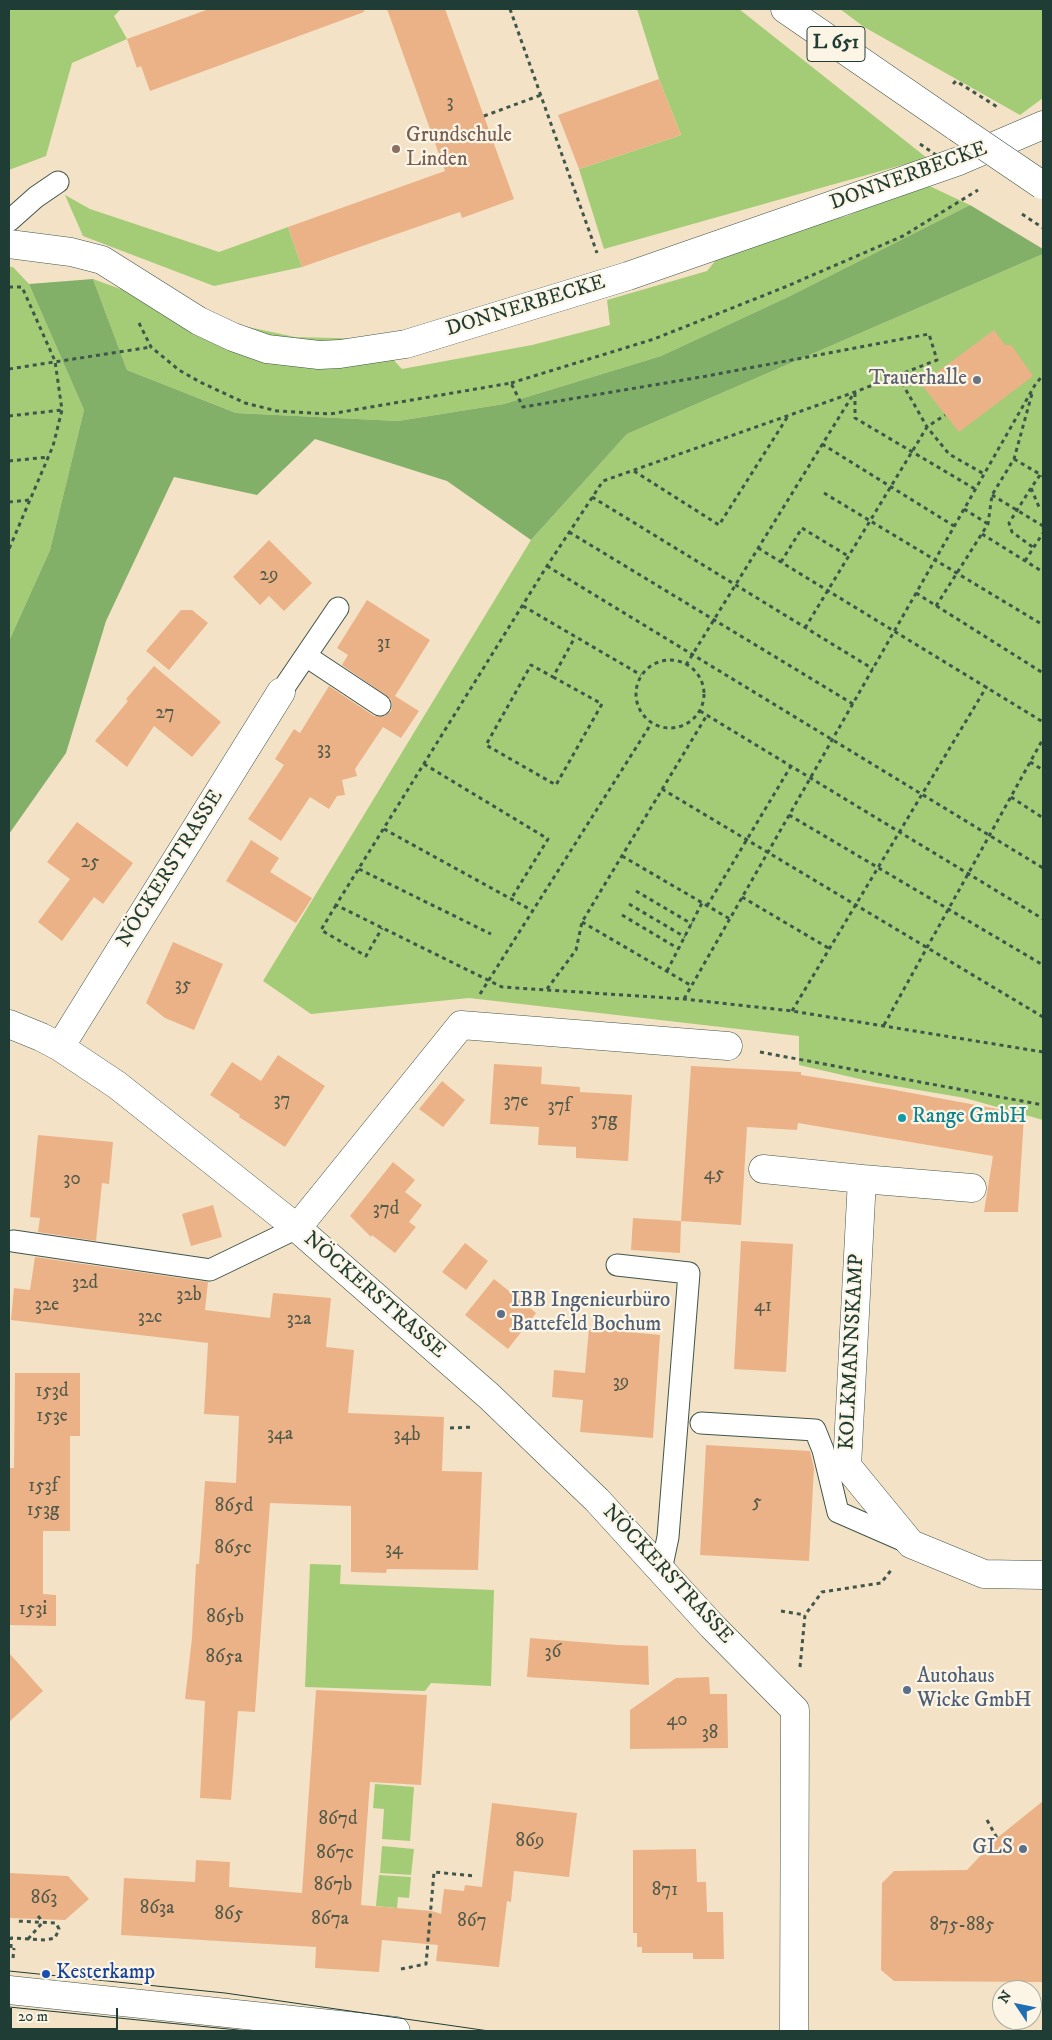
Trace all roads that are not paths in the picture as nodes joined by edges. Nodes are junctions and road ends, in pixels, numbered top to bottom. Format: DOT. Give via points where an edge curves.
graph roads {
  1 [pos="785,9"];
  2 [pos="1043,125"];
  3 [pos="58,182"];
  4 [pos="1042,186"];
  5 [pos="9,221"];
  6 [pos="9,244"];
  7 [pos="338,608"];
  8 [pos="306,656"];
  9 [pos="281,692"];
  10 [pos="380,705"];
  11 [pos="9,1024"];
  12 [pos="728,1046"];
  13 [pos="60,1047"];
  14 [pos="763,1168"];
  15 [pos="862,1179"];
  16 [pos="972,1188"];
  17 [pos="297,1228"];
  18 [pos="13,1241"];
  19 [pos="617,1265"];
  20 [pos="701,1423"];
  21 [pos="911,1544"];
  22 [pos="661,1570"];
  23 [pos="1043,1575"];
  24 [pos="9,1990"];
  25 [pos="326,2027"];
  26 [pos="396,2031"];
  27 [pos="794,2031"];
  1 -- 4 [label="street, L 651, bridge"];
  2 -- 6 [label="street, DONNERBECKE" via="959,161 608,282 406,344 340,354 267,350 199,320 102,260"];
  3 -- 5 [label="lane"];
  7 -- 8 [label="lane"];
  8 -- 9 [label="lane"];
  8 -- 10 [label="lane"];
  9 -- 13 [label="street, NÖCKERSTRASSE"];
  11 -- 13 [label="street, NÖCKERSTRASSE"];
  12 -- 17 [label="street, NÖCKERSTRASSE" via="461,1025"];
  13 -- 17 [label="street, NÖCKERSTRASSE" via="117,1085"];
  14 -- 15 [label="street"];
  15 -- 16 [label="street"];
  15 -- 21 [label="street, KOLKMANNSKAMP" via="847,1466"];
  17 -- 18 [label="lane" via="210,1270"];
  17 -- 22 [label="street, NÖCKERSTRASSE" via="490,1398 597,1500"];
  19 -- 22 [label="lane" via="689,1273 668,1538"];
  20 -- 21 [label="lane" via="815,1430 838,1512"];
  21 -- 23 [label="street, KOLKMANNSKAMP" via="984,1574"];
  22 -- 27 [label="street, NÖCKERSTRASSE" via="795,1710"];
  24 -- 25 [label="street"];
  25 -- 26 [label="street"];
}
